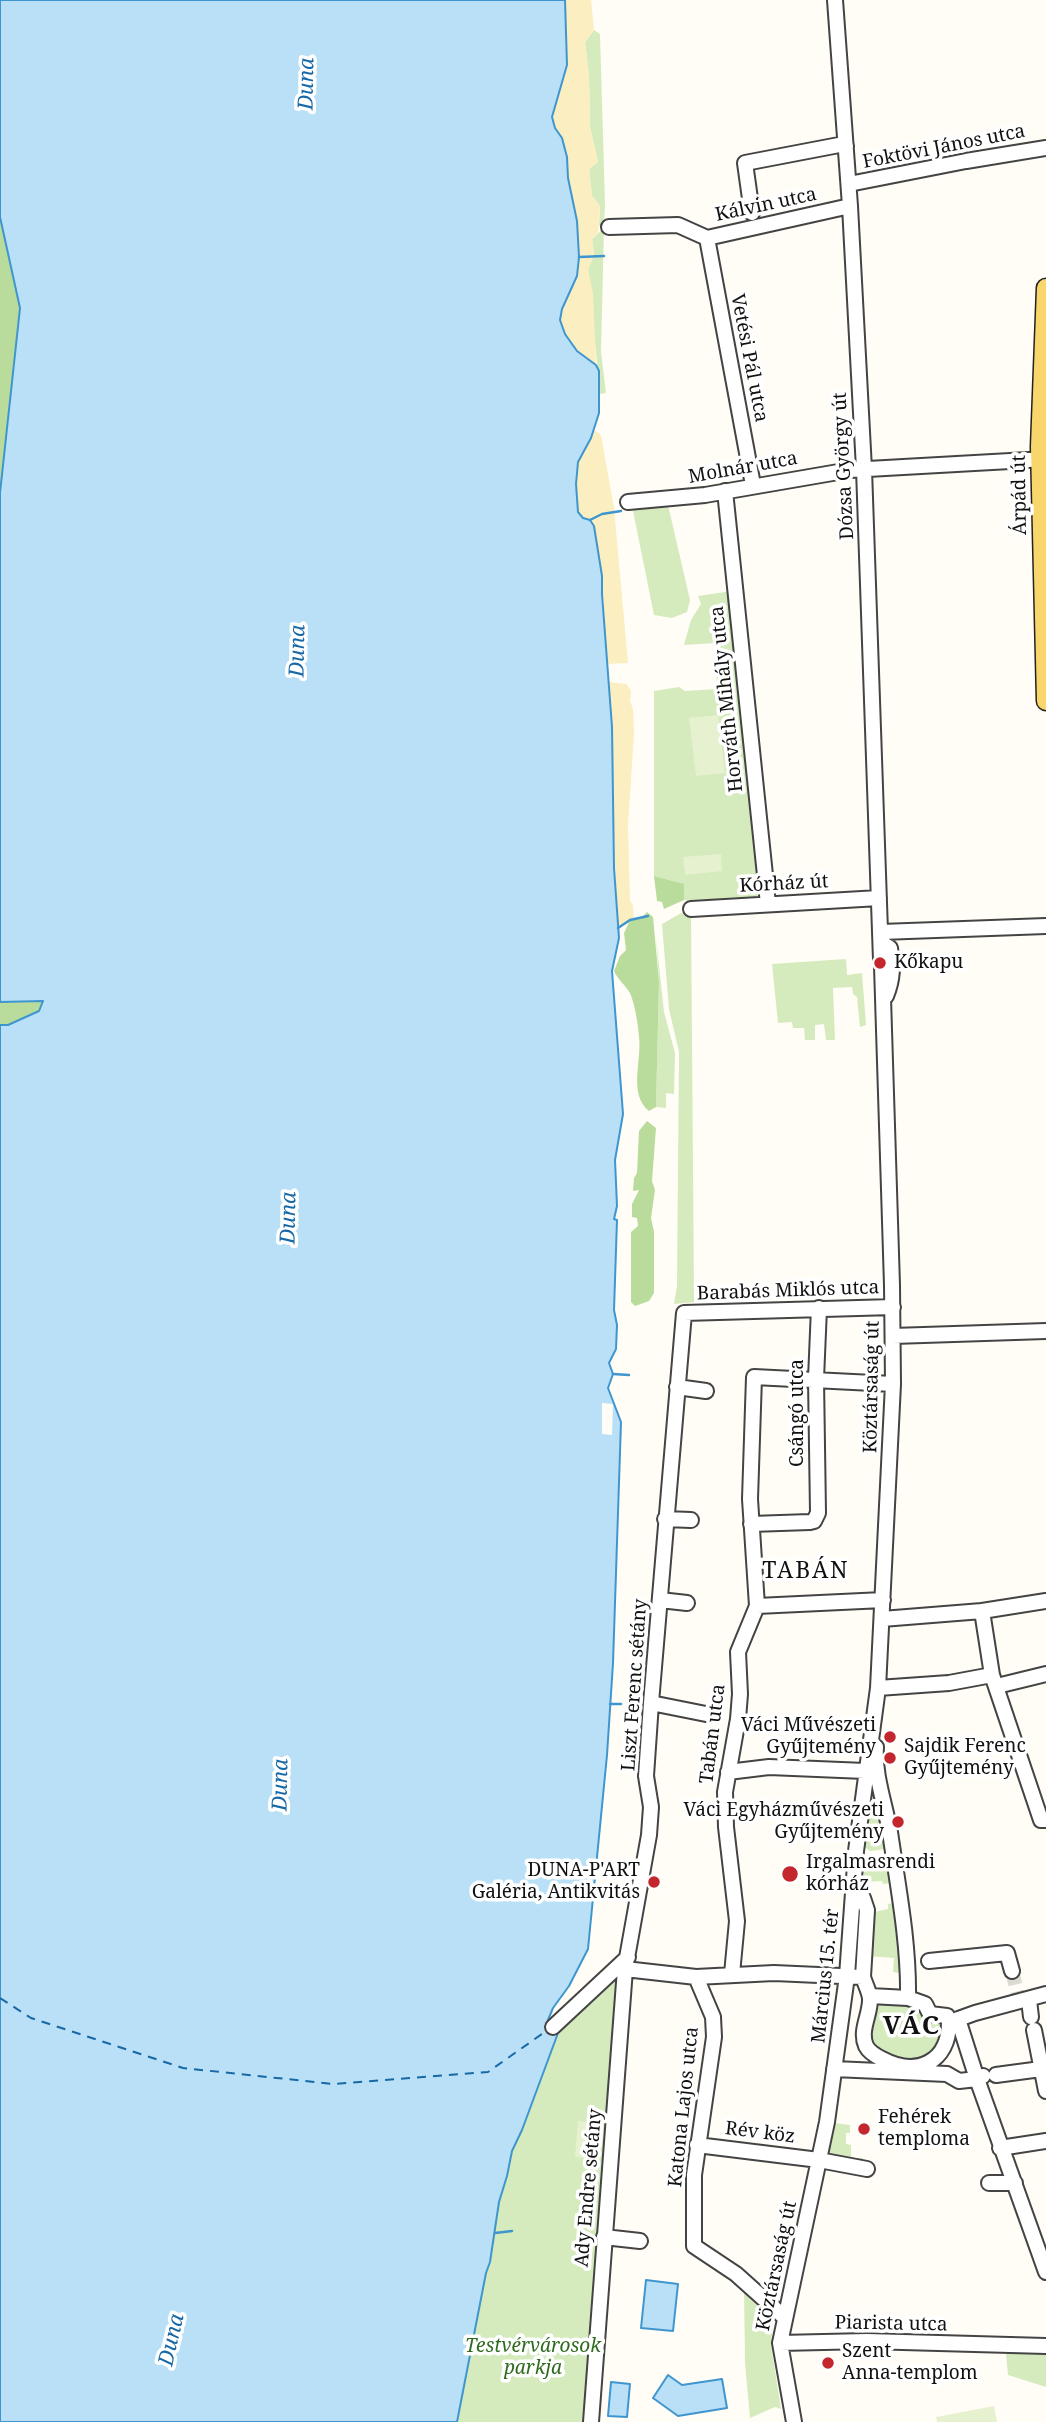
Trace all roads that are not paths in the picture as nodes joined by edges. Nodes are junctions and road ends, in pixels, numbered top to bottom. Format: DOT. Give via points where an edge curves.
graph roads {
  1 [pos="835,0"];
  2 [pos="846,146"];
  3 [pos="1046,148"];
  4 [pos="849,184"];
  5 [pos="850,206"];
  6 [pos="752,213"];
  7 [pos="609,228"];
  8 [pos="707,238"];
  9 [pos="1046,288"];
  10 [pos="1045,337"];
  11 [pos="1043,459"];
  12 [pos="864,469"];
  13 [pos="753,485"];
  14 [pos="725,491"];
  15 [pos="628,502"];
  16 [pos="1046,701"];
  17 [pos="879,898"];
  18 [pos="768,904"];
  19 [pos="691,909"];
  20 [pos="1046,926"];
  21 [pos="881,937"];
  22 [pos="883,1004"];
  23 [pos="893,1307"];
  24 [pos="818,1308"];
  25 [pos="684,1313"];
  26 [pos="1046,1331"];
  27 [pos="893,1336"];
  28 [pos="816,1379"];
  29 [pos="893,1384"];
  30 [pos="677,1387"];
  31 [pos="706,1391"];
  32 [pos="665,1519"];
  33 [pos="691,1520"];
  34 [pos="751,1524"];
  35 [pos="660,1600"];
  36 [pos="883,1600"];
  37 [pos="687,1603"];
  38 [pos="1045,1605"];
  39 [pos="757,1606"];
  40 [pos="982,1611"];
  41 [pos="882,1619"];
  42 [pos="889,1646"];
  43 [pos="1046,1674"];
  44 [pos="994,1681"];
  45 [pos="885,1688"];
  46 [pos="651,1703"];
  47 [pos="706,1714"];
  48 [pos="866,1767"];
  49 [pos="728,1772"];
  50 [pos="1046,1820"];
  51 [pos="854,1897"];
  52 [pos="918,1961"];
  53 [pos="626,1963"];
  54 [pos="1012,1972"];
  55 [pos="732,1974"];
  56 [pos="696,1976"];
  57 [pos="847,1976"];
  58 [pos="863,1977"];
  59 [pos="1046,1994"];
  60 [pos="870,1996"];
  61 [pos="908,1998"];
  62 [pos="1022,1999"];
  63 [pos="954,2021"];
  64 [pos="553,2027"];
  65 [pos="834,2069"];
  66 [pos="1041,2069"];
  67 [pos="985,2076"];
  68 [pos="1046,2091"];
  69 [pos="1046,2141"];
  70 [pos="998,2144"];
  71 [pos="696,2146"];
  72 [pos="819,2160"];
  73 [pos="867,2169"];
  74 [pos="989,2183"];
  75 [pos="1015,2183"];
  76 [pos="604,2237"];
  77 [pos="640,2241"];
  78 [pos="1046,2273"];
  79 [pos="784,2317"];
  80 [pos="779,2343"];
  81 [pos="1046,2346"];
  82 [pos="591,2422"];
  83 [pos="794,2422"];
  1 -- 2 [label="street, Dózsa György út"];
  2 -- 4 [label="street, Dózsa György út"];
  2 -- 6 [label="street" via="745,163"];
  3 -- 4 [label="street, Foktövi János utca"];
  4 -- 5 [label="street, Dózsa György út"];
  5 -- 8 [label="street, Kálvin utca"];
  5 -- 12 [label="street, Dózsa György út"];
  7 -- 8 [label="street, Kálvin utca" via="678,225"];
  8 -- 13 [label="street, Vetési Pál utca"];
  9 -- 10 [label="main road, Árpád út"];
  10 -- 11 [label="main road, Árpád út"];
  11 -- 12 [label="street, Molnár utca"];
  11 -- 16 [label="main road, Árpád út"];
  12 -- 13 [label="street, Molnár utca"];
  12 -- 17 [label="street, Dózsa György út"];
  13 -- 14 [label="street, Molnár utca"];
  14 -- 15 [label="street, Molnár utca"];
  14 -- 18 [label="street, Horváth Mihály utca"];
  17 -- 18 [label="street, Kórház út"];
  17 -- 21 [label="street, Dózsa György út"];
  18 -- 19 [label="street, Kórház út"];
  20 -- 21 [label="street"];
  21 -- 22 [label="street, Köztársaság út"];
  21 -- 22 [label="street, Köztársaság út" via="890,948 892,971"];
  22 -- 23 [label="street, Köztársaság út"];
  23 -- 24 [label="street, Barabás Miklós utca"];
  23 -- 27 [label="street, Köztársaság út"];
  24 -- 25 [label="street, Barabás Miklós utca"];
  24 -- 28 [label="street, Csángó utca"];
  25 -- 30 [label="street, Liszt Ferenc sétány"];
  26 -- 27 [label="street"];
  27 -- 29 [label="street, Köztársaság út"];
  28 -- 29 [label="street"];
  28 -- 34 [label="street, Csángó utca" via="816,1517 810,1522"];
  28 -- 34 [label="street, Tabán utca" via="754,1377"];
  29 -- 36 [label="street, Köztársaság út"];
  30 -- 31 [label="street"];
  30 -- 32 [label="street, Liszt Ferenc sétány"];
  32 -- 33 [label="street"];
  32 -- 35 [label="street, Liszt Ferenc sétány"];
  34 -- 39 [label="street, Tabán utca"];
  35 -- 37 [label="street"];
  35 -- 46 [label="street, Liszt Ferenc sétány"];
  36 -- 39 [label="street"];
  36 -- 41 [label="street, Köztársaság út"];
  38 -- 40 [label="street"];
  39 -- 49 [label="street, Tabán utca" via="738,1652 738,1720"];
  40 -- 41 [label="street"];
  40 -- 44 [label="street"];
  41 -- 45 [label="street, Köztársaság út"];
  42 -- 45 [label="street"];
  43 -- 44 [label="street"];
  44 -- 45 [label="street"];
  44 -- 50 [label="street" via="1041,1821"];
  45 -- 48 [label="street, Köztársaság út"];
  46 -- 47 [label="street"];
  46 -- 53 [label="street, Liszt Ferenc sétány" via="646,1776 649,1835"];
  48 -- 49 [label="street"];
  48 -- 51 [label="street, Március 15. tér"];
  48 -- 52 [label="street" via="890,1834"];
  49 -- 55 [label="street, Tabán utca" via="726,1826 737,1921"];
  51 -- 57 [label="street, Március 15. tér"];
  51 -- 58 [label="street" via="863,1898 867,1910"];
  52 -- 54 [label="street" via="1007,1953"];
  52 -- 61 [label="street"];
  53 -- 56 [label="street"];
  53 -- 64 [label="street"];
  53 -- 76 [label="street, Ady Endre sétány"];
  55 -- 56 [label="street"];
  55 -- 57 [label="street"];
  56 -- 71 [label="street, Katona Lajos utca" via="713,2017 714,2037"];
  57 -- 58 [label="street"];
  57 -- 65 [label="street, Március 15. tér"];
  58 -- 60 [label="street"];
  59 -- 62 [label="street"];
  60 -- 61 [label="street"];
  60 -- 63 [label="street" via="867,2048 895,2066 923,2067 943,2051"];
  61 -- 63 [label="street" via="925,2004 929,2015"];
  62 -- 63 [label="street"];
  62 -- 66 [label="street" via="1033,2024"];
  63 -- 67 [label="street"];
  65 -- 67 [label="street, Március 15. tér" via="947,2074 959,2081"];
  65 -- 72 [label="street, Március 15. tér"];
  66 -- 67 [label="street, Március 15. tér"];
  66 -- 68 [label="street"];
  67 -- 70 [label="street"];
  69 -- 70 [label="street"];
  70 -- 75 [label="street"];
  71 -- 72 [label="street, Rév köz"];
  71 -- 79 [label="street, Katona Lajos utca" via="694,2246 736,2274"];
  72 -- 73 [label="street, Rév köz"];
  72 -- 79 [label="street, Köztársaság út"];
  74 -- 75 [label="street"];
  75 -- 78 [label="street"];
  76 -- 77 [label="street"];
  76 -- 82 [label="street, Ady Endre sétány"];
  79 -- 80 [label="street, Köztársaság út"];
  80 -- 81 [label="street, Piarista utca"];
  80 -- 83 [label="street, Köztársaság út"];
}
